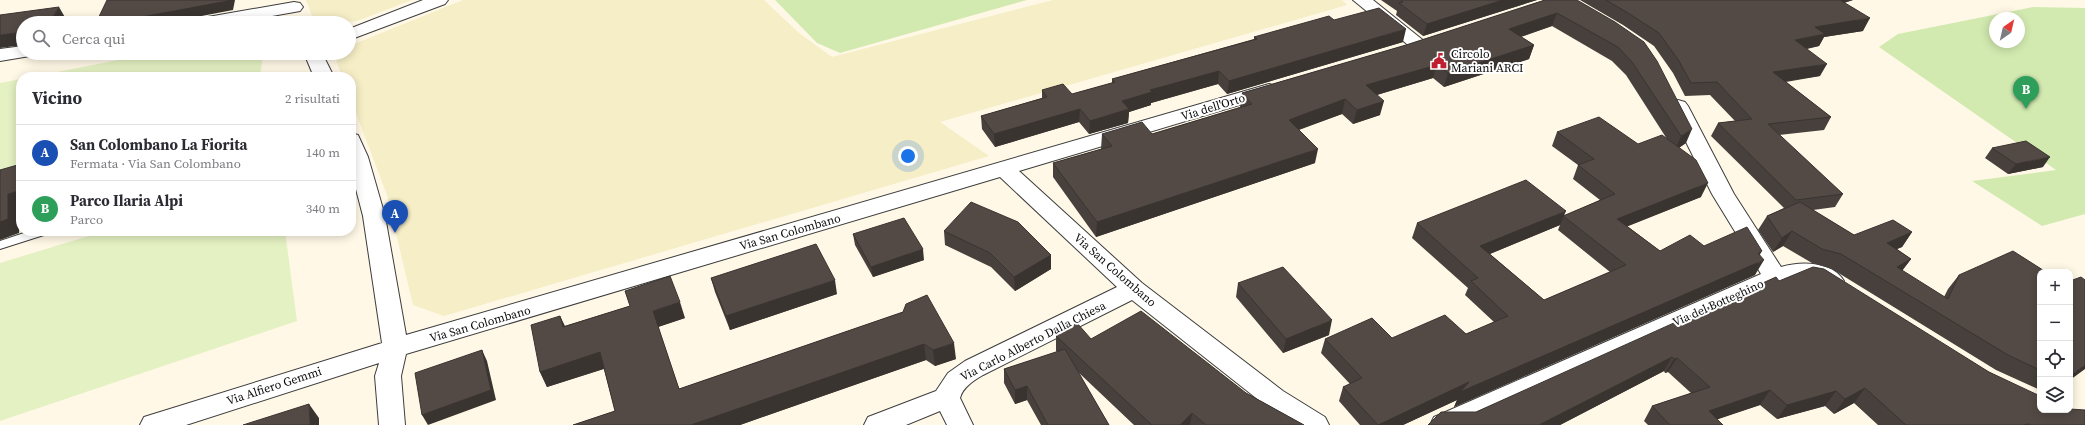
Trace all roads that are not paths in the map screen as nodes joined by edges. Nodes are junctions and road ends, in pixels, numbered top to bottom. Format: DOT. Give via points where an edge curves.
graph roads {
  1 [pos="439,0"];
  2 [pos="1362,0"];
  3 [pos="292,3"];
  4 [pos="234,16"];
  5 [pos="298,16"];
  6 [pos="356,32"];
  7 [pos="1402,51"];
  8 [pos="16,53"];
  9 [pos="0,55"];
  10 [pos="316,60"];
  11 [pos="322,72"];
  12 [pos="1290,84"];
  13 [pos="1669,88"];
  14 [pos="356,152"];
  15 [pos="1004,169"];
  16 [pos="28,236"];
  17 [pos="0,245"];
  18 [pos="1776,277"];
  19 [pos="1134,289"];
  20 [pos="1849,292"];
  21 [pos="395,348"];
  22 [pos="947,398"];
  23 [pos="153,425"];
  24 [pos="392,425"];
  25 [pos="878,425"];
  26 [pos="960,425"];
  27 [pos="1316,425"];
  28 [pos="1443,425"];
  1 -- 6 [label="street"];
  2 -- 7 [label="street" via="1427,43"];
  3 -- 4 [label="street"];
  3 -- 5 [label="street"];
  8 -- 9 [label="street"];
  10 -- 11 [label="street"];
  12 -- 15 [label="street, Via dell'Orto"];
  13 -- 18 [label="street, Via del Botteghino" via="1731,208"];
  14 -- 21 [label="street" via="374,216"];
  15 -- 19 [label="street, Via San Colombano"];
  15 -- 21 [label="street, Via San Colombano"];
  16 -- 17 [label="lane"];
  18 -- 20 [label="street" via="1792,271 1806,270 1823,276"];
  18 -- 28 [label="street, Via del Botteghino"];
  19 -- 22 [label="street, Via Carlo Alberto Dalla Chiesa" via="974,368 958,378 949,388"];
  19 -- 27 [label="street, Via San Colombano" via="1274,398"];
  21 -- 23 [label="street, Via Alfiero Gemmi"];
  21 -- 24 [label="street" via="388,376"];
  22 -- 25 [label="street"];
  22 -- 26 [label="street"];
}
